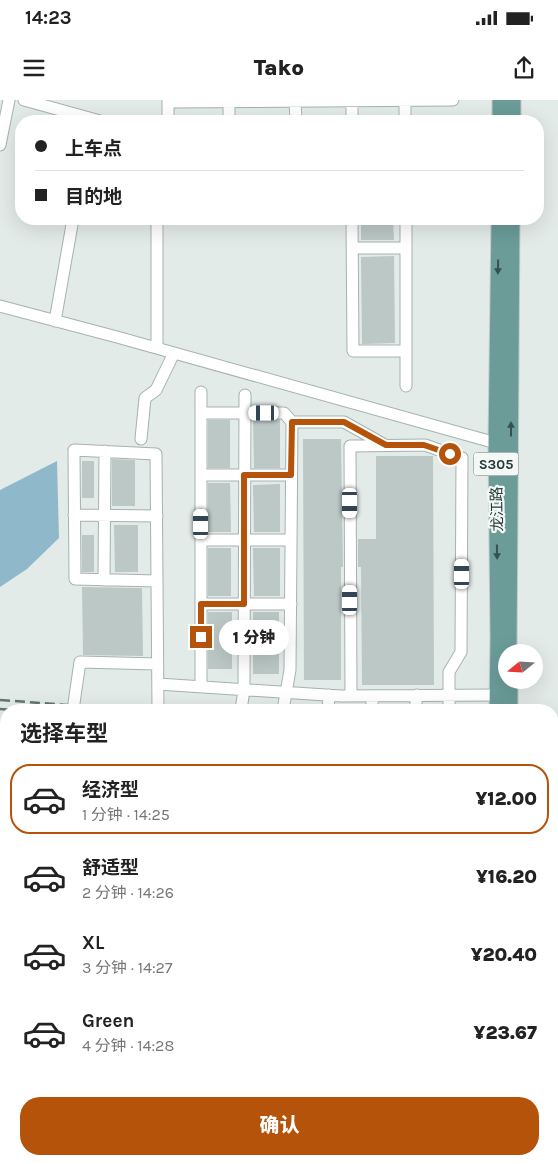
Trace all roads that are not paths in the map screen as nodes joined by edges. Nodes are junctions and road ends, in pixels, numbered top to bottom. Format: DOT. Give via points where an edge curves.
graph roads {
  1 [pos="9,100"];
  2 [pos="24,100"];
  3 [pos="352,100"];
  4 [pos="405,100"];
  5 [pos="453,100"];
  6 [pos="500,100"];
  7 [pos="513,100"];
  8 [pos="168,101"];
  9 [pos="229,101"];
  10 [pos="296,101"];
  11 [pos="76,115"];
  12 [pos="168,115"];
  13 [pos="229,115"];
  14 [pos="296,115"];
  15 [pos="352,115"];
  16 [pos="406,115"];
  17 [pos="500,115"];
  18 [pos="513,115"];
  19 [pos="0,145"];
  20 [pos="72,225"];
  21 [pos="157,225"];
  22 [pos="352,225"];
  23 [pos="406,225"];
  24 [pos="498,225"];
  25 [pos="512,225"];
  26 [pos="352,248"];
  27 [pos="406,248"];
  28 [pos="0,306"];
  29 [pos="56,321"];
  30 [pos="157,348"];
  31 [pos="406,351"];
  32 [pos="174,353"];
  33 [pos="406,386"];
  34 [pos="200,392"];
  35 [pos="245,395"];
  36 [pos="200,413"];
  37 [pos="244,413"];
  38 [pos="292,422"];
  39 [pos="141,439"];
  40 [pos="496,443"];
  41 [pos="386,445"];
  42 [pos="105,451"];
  43 [pos="201,475"];
  44 [pos="244,475"];
  45 [pos="291,475"];
  46 [pos="74,515"];
  47 [pos="105,516"];
  48 [pos="156,516"];
  49 [pos="201,540"];
  50 [pos="244,540"];
  51 [pos="291,540"];
  52 [pos="104,580"];
  53 [pos="157,581"];
  54 [pos="201,604"];
  55 [pos="244,604"];
  56 [pos="291,604"];
  57 [pos="510,644"];
  58 [pos="158,664"];
  59 [pos="158,684"];
  60 [pos="201,687"];
  61 [pos="510,689"];
  62 [pos="244,690"];
  63 [pos="285,692"];
  64 [pos="329,695"];
  65 [pos="417,695"];
  66 [pos="449,695"];
  67 [pos="351,696"];
  68 [pos="373,696"];
  69 [pos="496,703"];
  70 [pos="74,704"];
  71 [pos="158,704"];
  72 [pos="243,704"];
  73 [pos="284,704"];
  74 [pos="328,704"];
  75 [pos="372,704"];
  76 [pos="416,704"];
  77 [pos="449,704"];
  78 [pos="510,704"];
  1 -- 19 [label="street"];
  2 -- 11 [label="street"];
  3 -- 4 [label="street"];
  3 -- 10 [label="street"];
  3 -- 15 [label="street"];
  4 -- 5 [label="street"];
  4 -- 16 [label="street"];
  6 -- 17 [label="main road"];
  7 -- 18 [label="main road"];
  8 -- 9 [label="street"];
  8 -- 12 [label="street"];
  9 -- 10 [label="street"];
  9 -- 13 [label="street"];
  10 -- 14 [label="street"];
  20 -- 29 [label="street"];
  21 -- 30 [label="street"];
  22 -- 26 [label="street"];
  23 -- 27 [label="street"];
  24 -- 40 [label="main road, 龙江路 / S305, one-way"];
  57 -- 25 [label="main road, 龙江路 / S305, one-way"];
  26 -- 27 [label="street"];
  26 -- 31 [label="street" via="353,351"];
  27 -- 31 [label="street"];
  28 -- 29 [label="street"];
  29 -- 30 [label="street"];
  30 -- 32 [label="street"];
  31 -- 33 [label="street"];
  32 -- 39 [label="street" via="156,390 145,398"];
  32 -- 40 [label="street"];
  34 -- 36 [label="street"];
  35 -- 37 [label="street"];
  36 -- 37 [label="street"];
  36 -- 43 [label="street"];
  37 -- 38 [label="street" via="284,413"];
  37 -- 44 [label="street"];
  38 -- 41 [label="street" via="344,422"];
  38 -- 45 [label="street"];
  40 -- 69 [label="main road, 龙江路 / S305, one-way"];
  41 -- 66 [label="street" via="424,445 462,458 461,652 449,672"];
  41 -- 67 [label="street" via="350,446"];
  42 -- 46 [label="street" via="74,450"];
  42 -- 47 [label="street"];
  42 -- 48 [label="street" via="156,454"];
  43 -- 44 [label="street"];
  43 -- 49 [label="street"];
  44 -- 45 [label="street"];
  44 -- 50 [label="street"];
  45 -- 51 [label="street"];
  46 -- 47 [label="street"];
  46 -- 52 [label="street" via="75,579"];
  47 -- 48 [label="street"];
  47 -- 52 [label="street"];
  48 -- 53 [label="street"];
  49 -- 50 [label="street"];
  49 -- 54 [label="street"];
  50 -- 51 [label="street"];
  50 -- 55 [label="street"];
  51 -- 56 [label="street"];
  52 -- 53 [label="street"];
  53 -- 58 [label="street"];
  54 -- 55 [label="street"];
  54 -- 60 [label="street"];
  55 -- 56 [label="street"];
  55 -- 62 [label="street"];
  56 -- 63 [label="street" via="290,670"];
  58 -- 59 [label="street"];
  58 -- 70 [label="street" via="80,662"];
  59 -- 60 [label="street"];
  59 -- 71 [label="street"];
  60 -- 62 [label="street"];
  61 -- 78 [label="main road"];
  62 -- 63 [label="street"];
  62 -- 72 [label="street"];
  63 -- 64 [label="street"];
  63 -- 73 [label="street"];
  64 -- 67 [label="street"];
  64 -- 74 [label="street"];
  65 -- 66 [label="street"];
  65 -- 68 [label="street"];
  65 -- 76 [label="street"];
  66 -- 69 [label="street"];
  66 -- 77 [label="street"];
  67 -- 68 [label="street"];
  68 -- 75 [label="street"];
}
